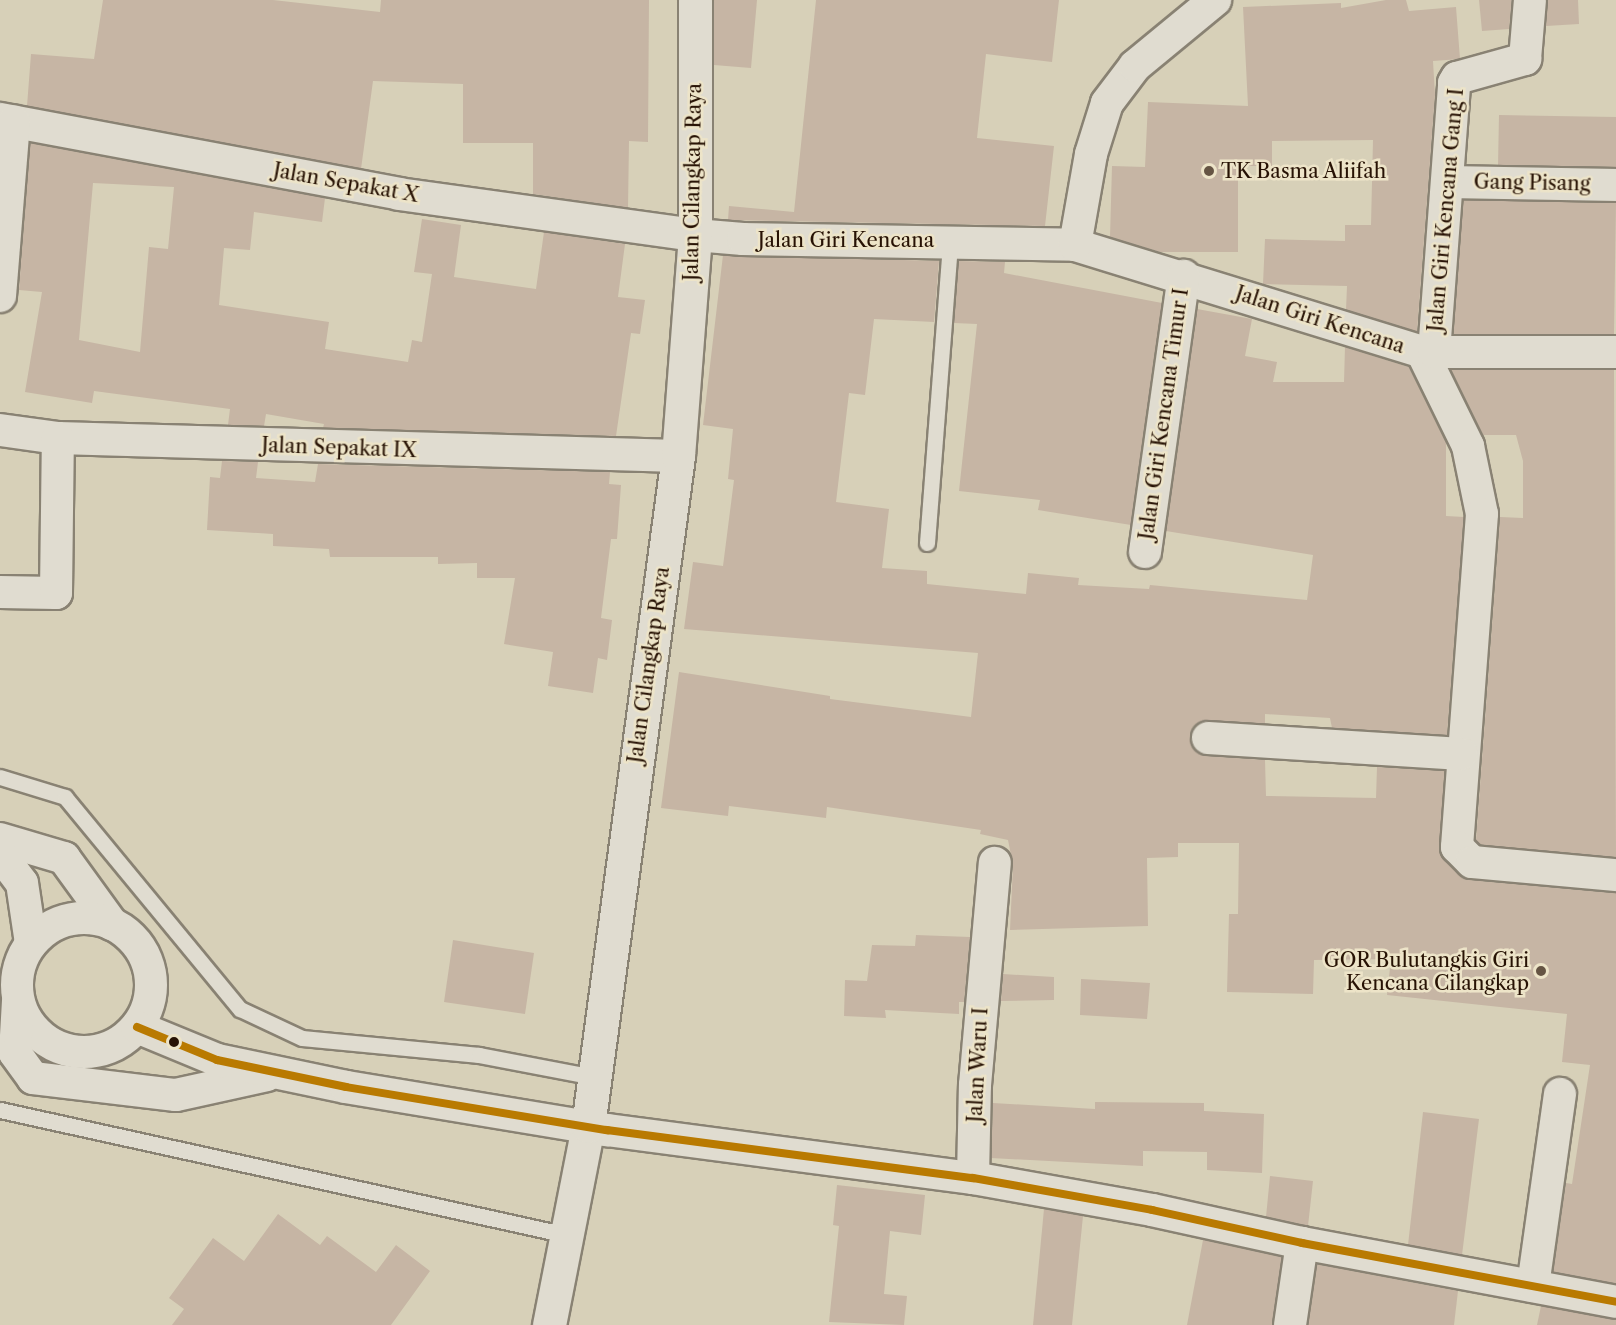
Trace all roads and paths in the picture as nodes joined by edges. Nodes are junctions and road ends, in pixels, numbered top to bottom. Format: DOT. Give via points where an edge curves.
graph roads {
  1 [pos="695,0"];
  2 [pos="1215,0"];
  3 [pos="1530,0"];
  4 [pos="7,120"];
  5 [pos="1449,182"];
  6 [pos="1616,185"];
  7 [pos="695,235"];
  8 [pos="950,241"];
  9 [pos="1076,245"];
  10 [pos="1184,276"];
  11 [pos="0,296"];
  12 [pos="1428,352"];
  13 [pos="1616,352"];
  14 [pos="0,430"];
  15 [pos="58,438"];
  16 [pos="678,456"];
  17 [pos="927,543"];
  18 [pos="1145,552"];
  19 [pos="0,592"];
  20 [pos="1208,738"];
  21 [pos="1461,754"];
  22 [pos="0,777"];
  23 [pos="0,839"];
  24 [pos="0,854"];
  25 [pos="995,863"];
  26 [pos="1616,875"];
  27 [pos="112,924"];
  28 [pos="31,943"];
  29 [pos="18,1001"];
  30 [pos="137,1027"];
  31 [pos="276,1073"];
  32 [pos="594,1077"];
  33 [pos="1560,1094"];
  34 [pos="0,1110"];
  35 [pos="588,1125"];
  36 [pos="973,1178"];
  37 [pos="567,1235"];
  38 [pos="1302,1243"];
  39 [pos="1533,1286"];
  40 [pos="1616,1302"];
  41 [pos="549,1325"];
  42 [pos="1290,1325"];
  1 -- 7 [label="street, Jalan Cilangkap Raya"];
  2 -- 9 [label="street" via="1135,66 1107,103 1092,154"];
  3 -- 5 [label="street, Jalan Giri Kencana Gang I" via="1525,59 1454,82"];
  4 -- 7 [label="street, Jalan Sepakat X" via="399,194"];
  4 -- 11 [label="street"];
  5 -- 6 [label="street, Gang Pisang"];
  5 -- 12 [label="street, Jalan Giri Kencana Gang I"];
  7 -- 8 [label="street, Jalan Giri Kencana"];
  7 -- 16 [label="street, Jalan Cilangkap Raya"];
  8 -- 9 [label="street, Jalan Giri Kencana"];
  8 -- 17 [label="lane"];
  9 -- 10 [label="street, Jalan Giri Kencana"];
  10 -- 12 [label="street, Jalan Giri Kencana"];
  10 -- 18 [label="street, Jalan Giri Kencana Timur I"];
  12 -- 13 [label="street"];
  12 -- 21 [label="street, Jalan Giri Kencana" via="1468,446 1482,514"];
  14 -- 15 [label="street, Jalan Sepakat IX"];
  15 -- 16 [label="street, Jalan Sepakat IX"];
  15 -- 19 [label="street" via="56,592"];
  16 -- 32 [label="street, Jalan Cilangkap Raya"];
  20 -- 21 [label="street"];
  21 -- 26 [label="street, Jalan Giri Kencana" via="1457,847 1472,862"];
  22 -- 32 [label="lane" via="65,796 240,1009 302,1038 479,1055"];
  23 -- 27 [label="street" via="64,858"];
  24 -- 28 [label="street" via="22,883"];
  25 -- 36 [label="street, Jalan Waru I" via="975,1085"];
  27 -- 28 [label="street" via="83,917 54,924"];
  27 -- 30 [label="street" via="136,942 149,969 150,1000"];
  28 -- 29 [label="street" via="18,971"];
  29 -- 30 [label="street" via="32,1028 56,1047 85,1053 114,1046"];
  29 -- 31 [label="street" via="15,1053 33,1078 176,1095"];
  30 -- 31 [label="street" via="217,1060"];
  31 -- 35 [label="street"];
  32 -- 35 [label="street, Jalan Cilangkap Raya"];
  33 -- 39 [label="street"];
  34 -- 37 [label="lane"];
  35 -- 36 [label="street"];
  35 -- 37 [label="street, Jalan Cilangkap Raya"];
  36 -- 38 [label="street" via="1152,1210"];
  37 -- 41 [label="street, Jalan Cilangkap Raya"];
  38 -- 39 [label="street"];
  38 -- 42 [label="street"];
  39 -- 40 [label="street"];
}
